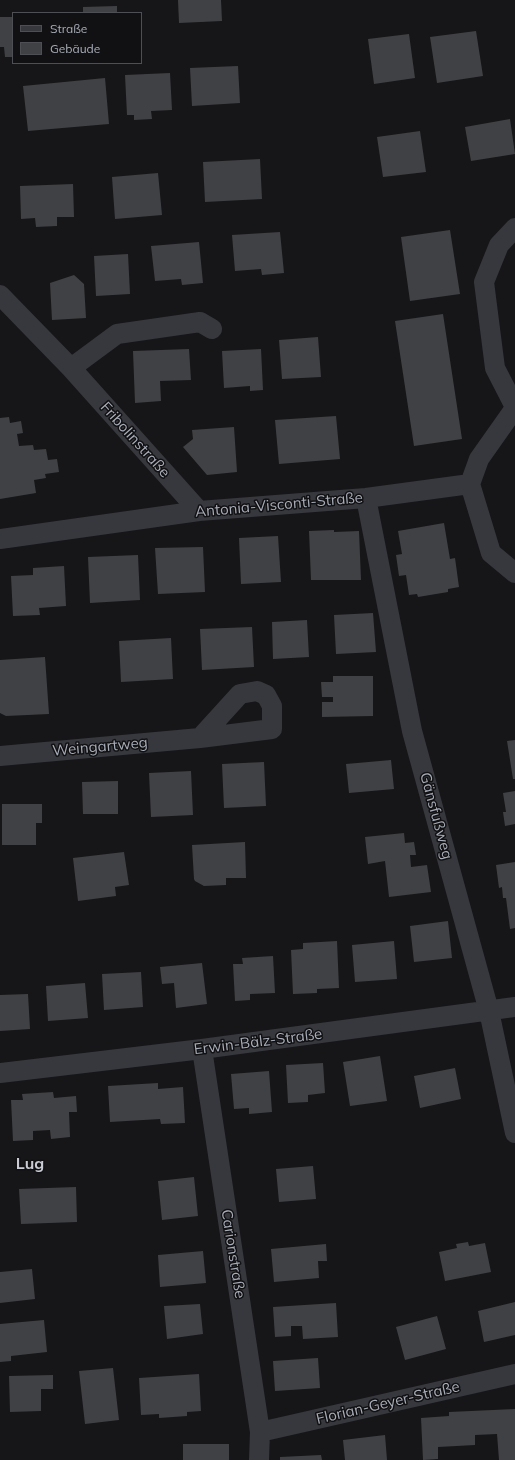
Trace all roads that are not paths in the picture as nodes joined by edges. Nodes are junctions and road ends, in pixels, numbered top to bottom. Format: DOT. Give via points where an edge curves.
graph roads {
  1 [pos="515,228"];
  2 [pos="0,295"];
  3 [pos="212,329"];
  4 [pos="70,368"];
  5 [pos="515,408"];
  6 [pos="470,484"];
  7 [pos="366,498"];
  8 [pos="199,511"];
  9 [pos="0,539"];
  10 [pos="515,572"];
  11 [pos="200,738"];
  12 [pos="0,756"];
  13 [pos="515,1007"];
  14 [pos="489,1012"];
  15 [pos="202,1049"];
  16 [pos="0,1073"];
  17 [pos="515,1133"];
  18 [pos="515,1374"];
  19 [pos="260,1432"];
  20 [pos="259,1460"];
  1 -- 5 [label="street" via="499,245 484,282 495,368"];
  2 -- 4 [label="street, Fribolinstraße"];
  3 -- 4 [label="street" via="200,322 116,334"];
  4 -- 8 [label="street, Fribolinstraße"];
  5 -- 6 [label="street" via="479,458"];
  6 -- 7 [label="street, Antonia-Visconti-Straße"];
  6 -- 10 [label="street" via="491,554"];
  7 -- 8 [label="street, Antonia-Visconti-Straße"];
  7 -- 14 [label="street, Gänsfußweg" via="412,731"];
  8 -- 9 [label="street, Antonia-Visconti-Straße"];
  11 -- 12 [label="street, Weingartweg"];
  13 -- 14 [label="street, Erwin-Bälz-Straße"];
  14 -- 15 [label="street, Erwin-Bälz-Straße"];
  14 -- 17 [label="street, Gänsfußweg"];
  15 -- 16 [label="street, Erwin-Bälz-Straße"];
  15 -- 19 [label="street, Carionstraße"];
  18 -- 19 [label="street, Florian-Geyer-Straße"];
  19 -- 20 [label="street, Carionstraße"];
}
